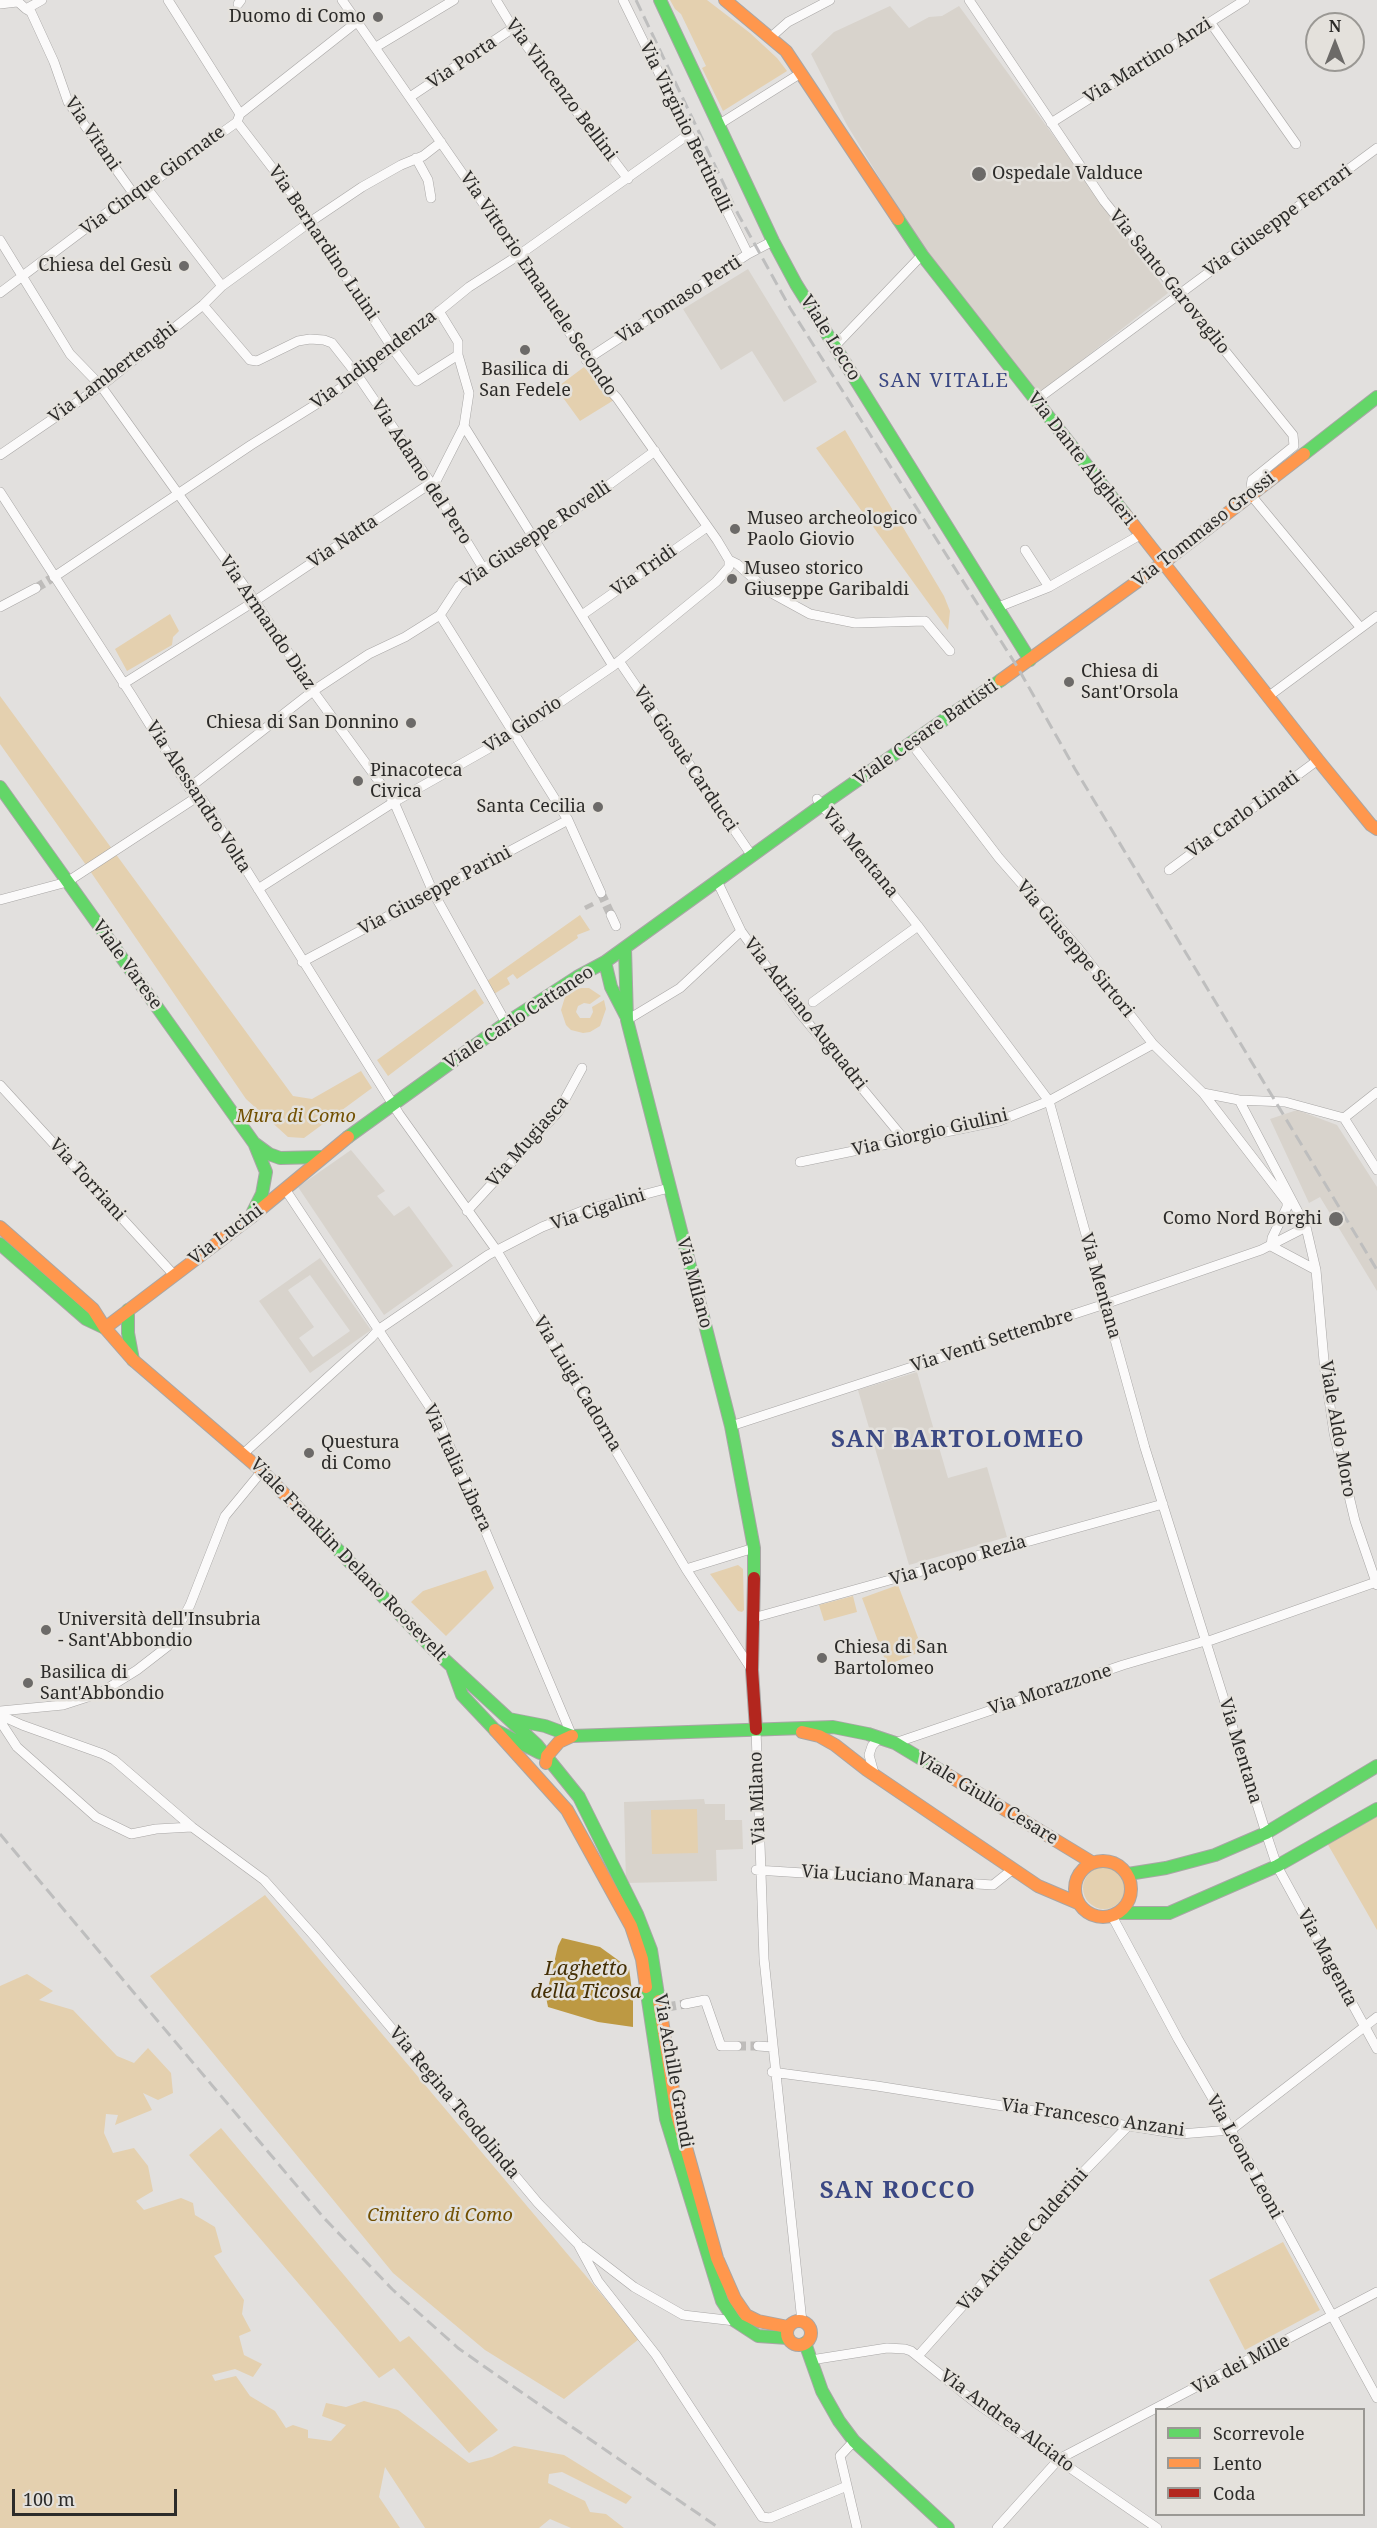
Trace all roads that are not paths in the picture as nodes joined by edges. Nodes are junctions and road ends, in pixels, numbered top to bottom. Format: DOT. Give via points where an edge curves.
graph roads {
  1 [pos="42,0"];
  2 [pos="168,0"];
  3 [pos="342,0"];
  4 [pos="454,0"];
  5 [pos="496,0"];
  6 [pos="623,0"];
  7 [pos="660,0"];
  8 [pos="725,0"];
  9 [pos="830,0"];
  10 [pos="969,0"];
  11 [pos="1245,0"];
  12 [pos="16,1"];
  13 [pos="0,4"];
  14 [pos="26,9"];
  15 [pos="1210,22"];
  16 [pos="360,24"];
  17 [pos="513,28"];
  18 [pos="771,37"];
  19 [pos="376,47"];
  20 [pos="801,73"];
  21 [pos="410,97"];
  22 [pos="238,118"];
  23 [pos="1051,123"];
  24 [pos="718,125"];
  25 [pos="689,134"];
  26 [pos="441,142"];
  27 [pos="1296,144"];
  28 [pos="1377,148"];
  29 [pos="416,158"];
  30 [pos="628,179"];
  31 [pos="146,187"];
  32 [pos="133,193"];
  33 [pos="431,198"];
  34 [pos="310,222"];
  35 [pos="0,240"];
  36 [pos="773,241"];
  37 [pos="519,255"];
  38 [pos="748,255"];
  39 [pos="922,255"];
  40 [pos="23,277"];
  41 [pos="222,286"];
  42 [pos="0,293"];
  43 [pos="1179,294"];
  44 [pos="203,304"];
  45 [pos="439,311"];
  46 [pos="835,346"];
  47 [pos="393,349"];
  48 [pos="458,355"];
  49 [pos="586,360"];
  50 [pos="358,376"];
  51 [pos="101,386"];
  52 [pos="1377,397"];
  53 [pos="1035,401"];
  54 [pos="464,426"];
  55 [pos="655,451"];
  56 [pos="0,455"];
  57 [pos="432,485"];
  58 [pos="0,492"];
  59 [pos="1252,493"];
  60 [pos="179,495"];
  61 [pos="707,526"];
  62 [pos="1140,535"];
  63 [pos="536,539"];
  64 [pos="1025,550"];
  65 [pos="729,560"];
  66 [pos="1162,563"];
  67 [pos="483,568"];
  68 [pos="54,577"];
  69 [pos="1049,586"];
  70 [pos="36,588"];
  71 [pos="255,602"];
  72 [pos="0,607"];
  73 [pos="996,608"];
  74 [pos="440,615"];
  75 [pos="582,615"];
  76 [pos="1377,616"];
  77 [pos="1360,627"];
  78 [pos="950,651"];
  79 [pos="1030,660"];
  80 [pos="616,663"];
  81 [pos="123,684"];
  82 [pos="313,691"];
  83 [pos="1269,696"];
  84 [pos="514,734"];
  85 [pos="911,743"];
  86 [pos="1318,760"];
  87 [pos="0,787"];
  88 [pos="189,788"];
  89 [pos="197,797"];
  90 [pos="394,802"];
  91 [pos="820,802"];
  92 [pos="568,820"];
  93 [pos="1377,829"];
  94 [pos="752,856"];
  95 [pos="1168,870"];
  96 [pos="717,881"];
  97 [pos="67,882"];
  98 [pos="258,889"];
  99 [pos="433,891"];
  100 [pos="601,893"];
  101 [pos="0,900"];
  102 [pos="611,915"];
  103 [pos="616,926"];
  104 [pos="918,926"];
  105 [pos="741,931"];
  106 [pos="625,948"];
  107 [pos="302,962"];
  108 [pos="605,962"];
  109 [pos="577,976"];
  110 [pos="610,982"];
  111 [pos="813,1002"];
  112 [pos="627,1020"];
  113 [pos="506,1023"];
  114 [pos="1153,1044"];
  115 [pos="580,1073"];
  116 [pos="0,1085"];
  117 [pos="1203,1092"];
  118 [pos="1377,1092"];
  119 [pos="1239,1100"];
  120 [pos="1049,1101"];
  121 [pos="393,1104"];
  122 [pos="1344,1118"];
  123 [pos="904,1139"];
  124 [pos="254,1143"];
  125 [pos="322,1157"];
  126 [pos="800,1162"];
  127 [pos="1377,1170"];
  128 [pos="669,1188"];
  129 [pos="285,1189"];
  130 [pos="467,1211"];
  131 [pos="250,1218"];
  132 [pos="0,1227"];
  133 [pos="1306,1227"];
  134 [pos="0,1244"];
  135 [pos="1271,1246"];
  136 [pos="497,1251"];
  137 [pos="1316,1270"];
  138 [pos="174,1275"];
  139 [pos="1105,1304"];
  140 [pos="128,1310"];
  141 [pos="105,1328"];
  142 [pos="378,1330"];
  143 [pos="133,1360"];
  144 [pos="731,1426"];
  145 [pos="243,1454"];
  146 [pos="262,1472"];
  147 [pos="1163,1504"];
  148 [pos="754,1548"];
  149 [pos="686,1569"];
  150 [pos="1377,1584"];
  151 [pos="753,1618"];
  152 [pos="1206,1641"];
  153 [pos="452,1667"];
  154 [pos="752,1670"];
  155 [pos="0,1713"];
  156 [pos="509,1719"];
  157 [pos="0,1721"];
  158 [pos="789,1728"];
  159 [pos="756,1729"];
  160 [pos="495,1730"];
  161 [pos="572,1736"];
  162 [pos="879,1738"];
  163 [pos="895,1743"];
  164 [pos="547,1756"];
  165 [pos="1377,1766"];
  166 [pos="875,1775"];
  167 [pos="546,1786"];
  168 [pos="1377,1809"];
  169 [pos="192,1827"];
  170 [pos="1266,1833"];
  171 [pos="1093,1863"];
  172 [pos="1277,1866"];
  173 [pos="1013,1869"];
  174 [pos="758,1870"];
  175 [pos="1128,1874"];
  176 [pos="1078,1903"];
  177 [pos="1115,1915"];
  178 [pos="685,2004"];
  179 [pos="1377,2017"];
  180 [pos="1364,2026"];
  181 [pos="737,2046"];
  182 [pos="758,2046"];
  183 [pos="772,2047"];
  184 [pos="1377,2049"];
  185 [pos="773,2072"];
  186 [pos="1129,2125"];
  187 [pos="1231,2130"];
  188 [pos="578,2244"];
  189 [pos="1377,2292"];
  190 [pos="1331,2317"];
  191 [pos="802,2319"];
  192 [pos="735,2321"];
  193 [pos="788,2333"];
  194 [pos="805,2343"];
  195 [pos="918,2356"];
  196 [pos="812,2360"];
  197 [pos="1377,2398"];
  198 [pos="1157,2408"];
  199 [pos="1155,2409"];
  200 [pos="854,2440"];
  201 [pos="1059,2459"];
  202 [pos="847,2486"];
  203 [pos="857,2528"];
  204 [pos="948,2528"];
  205 [pos="997,2528"];
  206 [pos="1157,2528"];
  1 -- 14 [label="street"];
  2 -- 22 [label="street, Via Bernardino Luini"];
  3 -- 16 [label="street, Via Vittorio Emanuele Secondo"];
  4 -- 19 [label="street"];
  5 -- 17 [label="street, Via Vincenzo Bellini"];
  6 -- 25 [label="street, Via Virginio Bertinelli"];
  7 -- 24 [label="main road, Viale Lecco"];
  8 -- 18 [label="main road, Via Dante Alighieri"];
  9 -- 18 [label="street" via="788,22"];
  10 -- 23 [label="street, Via Santo Garovaglio"];
  11 -- 15 [label="street, Via Martino Anzi"];
  12 -- 13 [label="street"];
  12 -- 14 [label="street"];
  14 -- 32 [label="street, Via Vitani" via="31,12 54,62 68,102"];
  15 -- 23 [label="street, Via Martino Anzi"];
  15 -- 27 [label="street"];
  16 -- 19 [label="street, Via Vittorio Emanuele Secondo"];
  16 -- 22 [label="street, Via Cinque Giornate" via="325,47"];
  17 -- 21 [label="street, Via Porta"];
  17 -- 30 [label="street, Via Vincenzo Bellini"];
  18 -- 20 [label="main road, Via Dante Alighieri"];
  19 -- 21 [label="street, Via Vittorio Emanuele Secondo"];
  20 -- 24 [label="street"];
  20 -- 39 [label="main road, Via Dante Alighieri"];
  21 -- 26 [label="street, Via Vittorio Emanuele Secondo"];
  22 -- 31 [label="street, Via Cinque Giornate"];
  22 -- 34 [label="street, Via Bernardino Luini"];
  23 -- 43 [label="street, Via Santo Garovaglio" via="1104,201"];
  24 -- 36 [label="main road, Viale Lecco"];
  25 -- 30 [label="street, Via Indipendenza"];
  25 -- 38 [label="street, Via Virginio Bertinelli"];
  26 -- 29 [label="street, Via Lambertenghi"];
  26 -- 37 [label="street, Via Vittorio Emanuele Secondo"];
  28 -- 43 [label="street, Via Giuseppe Ferrari"];
  29 -- 33 [label="street" via="428,180"];
  29 -- 34 [label="street, Via Lambertenghi" via="362,187"];
  30 -- 37 [label="street, Via Indipendenza"];
  31 -- 32 [label="street, Via Cinque Giornate"];
  31 -- 41 [label="street"];
  32 -- 40 [label="street, Via Cinque Giornate"];
  34 -- 41 [label="street, Via Lambertenghi"];
  34 -- 47 [label="street, Via Bernardino Luini"];
  35 -- 40 [label="street, Via Armando Diaz"];
  36 -- 38 [label="street, Via Tomaso Perti"];
  36 -- 46 [label="main road, Viale Lecco"];
  37 -- 45 [label="street, Via Indipendenza"];
  37 -- 49 [label="street, Via Vittorio Emanuele Secondo"];
  38 -- 49 [label="street, Via Tomaso Perti"];
  39 -- 46 [label="street"];
  39 -- 53 [label="main road, Via Dante Alighieri"];
  40 -- 42 [label="street, Via Cinque Giornate"];
  40 -- 51 [label="street, Via Armando Diaz" via="70,354"];
  41 -- 44 [label="street, Via Lambertenghi"];
  43 -- 53 [label="street, Via Giuseppe Ferrari"];
  43 -- 59 [label="street, Via Santo Garovaglio" via="1293,435 1294,446 1252,480"];
  44 -- 50 [label="street, Via Adamo del Pero" via="250,360 298,341 324,340 332,343"];
  44 -- 51 [label="street, Via Lambertenghi"];
  45 -- 47 [label="street, Via Indipendenza"];
  45 -- 48 [label="street" via="458,342"];
  46 -- 73 [label="main road, Viale Lecco"];
  47 -- 48 [label="street, Via Bernardino Luini" via="417,381"];
  47 -- 50 [label="street, Via Indipendenza"];
  48 -- 54 [label="street" via="468,393"];
  49 -- 55 [label="street, Via Vittorio Emanuele Secondo"];
  50 -- 57 [label="street, Via Adamo del Pero"];
  50 -- 60 [label="street, Via Indipendenza"];
  51 -- 56 [label="street, Via Lambertenghi"];
  51 -- 60 [label="street, Via Armando Diaz"];
  52 -- 59 [label="main road, Via Tommaso Grossi"];
  53 -- 62 [label="main road, Via Dante Alighieri"];
  54 -- 57 [label="street, Via Natta"];
  54 -- 63 [label="street, Via Giosuè Carducci"];
  55 -- 61 [label="street, Via Vittorio Emanuele Secondo"];
  55 -- 63 [label="street, Via Giuseppe Rovelli"];
  57 -- 67 [label="street, Via Adamo del Pero"];
  57 -- 71 [label="street, Via Natta"];
  58 -- 68 [label="street, Via Alessandro Volta"];
  59 -- 66 [label="main road, Via Tommaso Grossi"];
  59 -- 77 [label="street"];
  60 -- 68 [label="street, Via Indipendenza"];
  60 -- 71 [label="street, Via Armando Diaz"];
  61 -- 65 [label="street, Via Vittorio Emanuele Secondo"];
  61 -- 75 [label="street, Via Tridi"];
  62 -- 66 [label="main road, Via Dante Alighieri"];
  62 -- 69 [label="street"];
  63 -- 67 [label="street, Via Giuseppe Rovelli"];
  63 -- 75 [label="street, Via Giosuè Carducci"];
  64 -- 69 [label="street"];
  65 -- 78 [label="street" via="768,591 810,614 855,623 925,621"];
  65 -- 80 [label="street, Via Giovio" via="726,573"];
  66 -- 79 [label="main road, Via Tommaso Grossi"];
  66 -- 83 [label="main road, Via Dante Alighieri"];
  67 -- 74 [label="street, Via Giuseppe Rovelli" via="459,586"];
  68 -- 81 [label="street, Via Alessandro Volta"];
  69 -- 73 [label="street"];
  70 -- 72 [label="street"];
  71 -- 81 [label="street, Via Natta"];
  71 -- 82 [label="street, Via Armando Diaz"];
  73 -- 79 [label="main road, Viale Lecco"];
  74 -- 82 [label="street, Via Giuseppe Rovelli"];
  74 -- 84 [label="street"];
  75 -- 80 [label="street, Via Giosuè Carducci"];
  76 -- 77 [label="street"];
  77 -- 83 [label="street"];
  79 -- 85 [label="main road, Viale Cesare Battisti"];
  80 -- 84 [label="street, Via Giovio"];
  80 -- 94 [label="street, Via Giosuè Carducci"];
  81 -- 88 [label="street, Via Alessandro Volta"];
  82 -- 88 [label="street, Via Giuseppe Rovelli"];
  82 -- 90 [label="street, Via Armando Diaz"];
  83 -- 86 [label="main road, Via Dante Alighieri"];
  84 -- 90 [label="street, Via Giovio"];
  84 -- 92 [label="street"];
  85 -- 91 [label="main road, Viale Cesare Battisti"];
  85 -- 114 [label="street, Via Giuseppe Sirtori" via="999,858 1078,948"];
  86 -- 93 [label="main road, Via Dante Alighieri"];
  86 -- 95 [label="street, Via Carlo Linati"];
  87 -- 97 [label="main road, Viale Varese"];
  88 -- 89 [label="street, Via Alessandro Volta"];
  89 -- 97 [label="street"];
  89 -- 98 [label="street, Via Alessandro Volta"];
  90 -- 98 [label="street, Via Giovio"];
  90 -- 99 [label="street, Via Armando Diaz"];
  91 -- 94 [label="main road, Viale Cesare Battisti"];
  91 -- 104 [label="street, Via Mentana"];
  92 -- 99 [label="street, Via Giuseppe Parini"];
  92 -- 100 [label="street"];
  94 -- 96 [label="main road, Viale Carlo Cattaneo"];
  96 -- 105 [label="street, Via Adriano Auguadri"];
  96 -- 106 [label="main road, Viale Carlo Cattaneo"];
  97 -- 101 [label="street"];
  97 -- 124 [label="main road, Viale Varese"];
  98 -- 107 [label="street, Via Alessandro Volta"];
  99 -- 107 [label="street, Via Giuseppe Parini"];
  99 -- 113 [label="street, Via Armando Diaz"];
  102 -- 103 [label="street"];
  104 -- 111 [label="street"];
  104 -- 120 [label="street, Via Mentana"];
  105 -- 112 [label="street" via="680,988"];
  105 -- 123 [label="street, Via Adriano Auguadri" via="799,1012"];
  106 -- 108 [label="main road, Viale Carlo Cattaneo"];
  106 -- 112 [label="main road, Via Milano"];
  107 -- 121 [label="street, Via Alessandro Volta"];
  108 -- 109 [label="main road, Viale Carlo Cattaneo"];
  108 -- 110 [label="main road, Via Milano"];
  109 -- 110 [label="main road"];
  109 -- 113 [label="main road, Viale Carlo Cattaneo"];
  110 -- 112 [label="main road, Via Milano"];
  112 -- 128 [label="main road, Via Milano"];
  113 -- 121 [label="main road, Viale Carlo Cattaneo"];
  114 -- 117 [label="street, Via Giuseppe Sirtori"];
  114 -- 120 [label="street, Via Giorgio Giulini"];
  115 -- 130 [label="street, Via Mugiasca" via="558,1112"];
  116 -- 138 [label="street, Via Torriani"];
  117 -- 119 [label="street"];
  117 -- 135 [label="street, Via Giuseppe Sirtori" via="1287,1202"];
  118 -- 122 [label="street"];
  119 -- 122 [label="street" via="1274,1101"];
  119 -- 133 [label="street, Viale Aldo Moro"];
  120 -- 123 [label="street, Via Giorgio Giulini" via="999,1121"];
  120 -- 139 [label="street, Via Mentana"];
  121 -- 125 [label="main road, Viale Carlo Cattaneo"];
  121 -- 130 [label="street, Via Luigi Cadorna"];
  122 -- 127 [label="street"];
  123 -- 126 [label="street, Via Giorgio Giulini"];
  124 -- 125 [label="main road, Viale Varese" via="280,1158"];
  124 -- 131 [label="main road, Viale Varese" via="266,1172 262,1194"];
  125 -- 129 [label="main road, Via Lucini"];
  128 -- 136 [label="street, Via Cigalini" via="585,1210"];
  128 -- 144 [label="main road, Via Milano"];
  129 -- 131 [label="main road, Via Lucini"];
  129 -- 142 [label="street, Via Italia Libera"];
  130 -- 136 [label="street, Via Luigi Cadorna"];
  131 -- 138 [label="main road, Via Lucini"];
  132 -- 141 [label="main road" via="86,1301"];
  133 -- 135 [label="street, Via Venti Settembre"];
  133 -- 137 [label="street, Viale Aldo Moro"];
  134 -- 141 [label="main road" via="86,1319"];
  135 -- 137 [label="street"];
  135 -- 139 [label="street, Via Venti Settembre"];
  136 -- 142 [label="street, Via Cigalini"];
  136 -- 149 [label="street, Via Luigi Cadorna"];
  137 -- 150 [label="street, Viale Aldo Moro" via="1334,1433 1355,1521"];
  138 -- 140 [label="main road, Via Lucini"];
  139 -- 144 [label="street, Via Venti Settembre"];
  139 -- 147 [label="street, Via Mentana"];
  140 -- 141 [label="main road, Via Lucini"];
  140 -- 143 [label="main road"];
  141 -- 143 [label="main road, Viale Franklin Delano Roosevelt"];
  142 -- 145 [label="street, Via Cigalini"];
  142 -- 161 [label="street, Via Italia Libera" via="439,1421"];
  143 -- 145 [label="main road, Viale Franklin Delano Roosevelt"];
  144 -- 148 [label="main road, Via Milano"];
  145 -- 146 [label="main road, Viale Franklin Delano Roosevelt"];
  146 -- 153 [label="main road, Viale Franklin Delano Roosevelt"];
  146 -- 155 [label="street" via="225,1516 190,1605 168,1646 100,1694"];
  147 -- 151 [label="street, Via Jacopo Rezia"];
  147 -- 152 [label="street, Via Mentana"];
  148 -- 149 [label="street"];
  148 -- 151 [label="main road, Via Milano"];
  149 -- 154 [label="street, Via Luigi Cadorna"];
  150 -- 152 [label="street, Via Morazzone"];
  151 -- 154 [label="main road, Via Milano"];
  152 -- 163 [label="street, Via Morazzone" via="1123,1665"];
  152 -- 170 [label="street, Via Mentana"];
  153 -- 156 [label="main road, Viale Franklin Delano Roosevelt"];
  153 -- 160 [label="main road, Viale Franklin Delano Roosevelt" via="462,1695"];
  154 -- 159 [label="main road, Via Milano"];
  155 -- 169 [label="street, Via Regina Teodolinda" via="114,1760"];
  156 -- 161 [label="main road"];
  156 -- 164 [label="main road, Viale Franklin Delano Roosevelt"];
  157 -- 169 [label="street" via="17,1747 96,1817 131,1834"];
  158 -- 159 [label="main road, Viale Giulio Cesare"];
  158 -- 162 [label="main road, Viale Giulio Cesare" via="833,1727"];
  158 -- 166 [label="main road, Viale Giulio Cesare" via="819,1736"];
  159 -- 161 [label="main road"];
  159 -- 174 [label="street, Via Milano"];
  160 -- 164 [label="main road, Viale Franklin Delano Roosevelt"];
  160 -- 167 [label="main road, Via Achille Grandi"];
  161 -- 164 [label="main road" via="559,1742"];
  162 -- 163 [label="main road, Viale Giulio Cesare"];
  162 -- 166 [label="street" via="869,1755"];
  163 -- 171 [label="main road, Viale Giulio Cesare"];
  164 -- 167 [label="main road"];
  164 -- 193 [label="main road, Via Achille Grandi" via="590,1815 648,1939 677,2115 717,2258 746,2315"];
  165 -- 170 [label="main road"];
  166 -- 173 [label="main road, Viale Giulio Cesare"];
  167 -- 192 [label="main road, Via Achille Grandi" via="577,1825 638,1944 674,2151 719,2294"];
  168 -- 172 [label="main road"];
  169 -- 188 [label="street, Via Regina Teodolinda" via="264,1880 537,2203"];
  170 -- 172 [label="street, Via Mentana"];
  170 -- 175 [label="main road" via="1215,1855"];
  171 -- 175 [label="main road" via="1116,1864"];
  171 -- 176 [label="main road" via="1084,1868 1075,1884"];
  172 -- 177 [label="main road" via="1168,1912"];
  172 -- 180 [label="street, Via Magenta"];
  173 -- 174 [label="street, Via Luciano Manara" via="993,1885"];
  173 -- 176 [label="main road, Viale Giulio Cesare" via="1048,1891"];
  174 -- 183 [label="street, Via Milano"];
  175 -- 177 [label="main road" via="1130,1900"];
  176 -- 177 [label="main road" via="1093,1916"];
  177 -- 187 [label="street, Via Leone Leoni" via="1178,2039"];
  178 -- 181 [label="street" via="705,2000 721,2046"];
  179 -- 180 [label="street"];
  180 -- 184 [label="street, Via Magenta"];
  180 -- 187 [label="street"];
  182 -- 183 [label="street"];
  183 -- 185 [label="street, Via Milano"];
  185 -- 186 [label="street, Via Francesco Anzani"];
  185 -- 191 [label="street, Via Milano"];
  186 -- 187 [label="street, Via Francesco Anzani" via="1180,2134"];
  186 -- 195 [label="street, Via Aristide Calderini"];
  187 -- 190 [label="street, Via Leone Leoni"];
  188 -- 192 [label="street" via="634,2287 684,2315"];
  188 -- 202 [label="street, Via Regina Teodolinda" via="598,2281 656,2355 762,2517"];
  189 -- 190 [label="street, Via dei Mille"];
  190 -- 197 [label="street, Via Leone Leoni"];
  190 -- 198 [label="street, Via dei Mille"];
  191 -- 193 [label="main road"];
  191 -- 194 [label="main road" via="810,2331"];
  192 -- 193 [label="main road, Via Achille Grandi" via="758,2336 777,2339"];
  193 -- 194 [label="main road" via="795,2344"];
  194 -- 196 [label="main road"];
  195 -- 196 [label="street, Via Andrea Alciato" via="896,2348"];
  195 -- 201 [label="street, Via Andrea Alciato" via="976,2403"];
  196 -- 200 [label="main road" via="822,2391"];
  199 -- 201 [label="street, Via dei Mille"];
  200 -- 202 [label="street" via="840,2456"];
  200 -- 204 [label="main road"];
  201 -- 205 [label="street, Via dei Mille"];
  201 -- 206 [label="street, Via Andrea Alciato"];
  202 -- 203 [label="street"];
}
